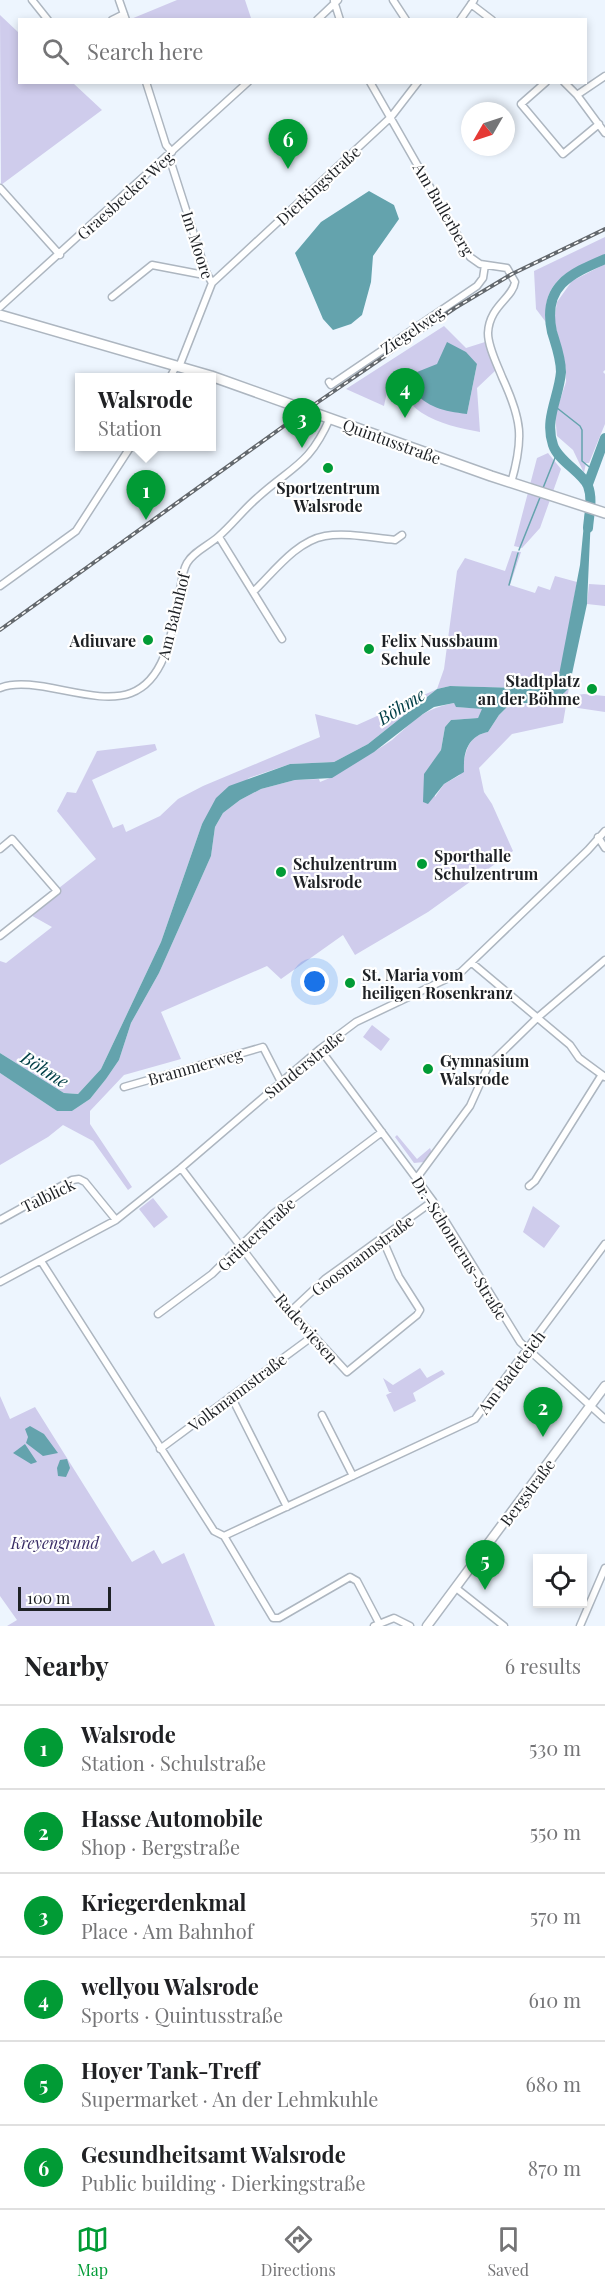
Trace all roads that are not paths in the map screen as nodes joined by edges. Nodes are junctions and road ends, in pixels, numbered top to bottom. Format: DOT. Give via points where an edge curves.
graph roads {
  1 [pos="32,0"];
  2 [pos="119,0"];
  3 [pos="393,0"];
  4 [pos="335,1"];
  5 [pos="472,2"];
  6 [pos="125,17"];
  7 [pos="46,18"];
  8 [pos="319,18"];
  9 [pos="339,18"];
  10 [pos="405,18"];
  11 [pos="461,18"];
  12 [pos="490,18"];
  13 [pos="605,76"];
  14 [pos="147,84"];
  15 [pos="246,84"];
  16 [pos="371,84"];
  17 [pos="416,84"];
  18 [pos="544,84"];
  19 [pos="566,84"];
  20 [pos="577,95"];
  21 [pos="391,117"];
  22 [pos="599,124"];
  23 [pos="605,132"];
  24 [pos="172,152"];
  25 [pos="166,158"];
  26 [pos="0,188"];
  27 [pos="60,255"];
  28 [pos="485,265"];
  29 [pos="206,272"];
  30 [pos="212,283"];
  31 [pos="112,297"];
  32 [pos="0,307"];
  33 [pos="0,315"];
  34 [pos="177,366"];
  35 [pos="173,373"];
  36 [pos="198,373"];
  37 [pos="216,379"];
  38 [pos="329,382"];
  39 [pos="330,418"];
  40 [pos="128,451"];
  41 [pos="511,483"];
  42 [pos="605,513"];
  43 [pos="402,535"];
  44 [pos="219,537"];
  45 [pos="0,586"];
  46 [pos="253,592"];
  47 [pos="282,639"];
  48 [pos="0,688"];
  49 [pos="605,831"];
  50 [pos="598,837"];
  51 [pos="605,848"];
  52 [pos="0,849"];
  53 [pos="0,936"];
  54 [pos="605,960"];
  55 [pos="472,963"];
  56 [pos="537,1018"];
  57 [pos="320,1049"];
  58 [pos="603,1076"];
  59 [pos="281,1082"];
  60 [pos="124,1087"];
  61 [pos="382,1132"];
  62 [pos="181,1168"];
  63 [pos="416,1179"];
  64 [pos="529,1186"];
  65 [pos="433,1201"];
  66 [pos="0,1220"];
  67 [pos="116,1220"];
  68 [pos="382,1238"];
  69 [pos="605,1244"];
  70 [pos="241,1247"];
  71 [pos="41,1261"];
  72 [pos="0,1282"];
  73 [pos="292,1310"];
  74 [pos="158,1314"];
  75 [pos="314,1336"];
  76 [pos="528,1351"];
  77 [pos="605,1386"];
  78 [pos="231,1396"];
  79 [pos="590,1406"];
  80 [pos="322,1415"];
  81 [pos="605,1419"];
  82 [pos="160,1449"];
  83 [pos="353,1476"];
  84 [pos="287,1507"];
  85 [pos="224,1536"];
  86 [pos="605,1569"];
  87 [pos="456,1587"];
  88 [pos="377,1624"];
  89 [pos="410,1626"];
  90 [pos="427,1626"];
  91 [pos="504,1626"];
  92 [pos="580,1626"];
  1 -- 7 [label="street"];
  2 -- 6 [label="street"];
  3 -- 10 [label="street"];
  4 -- 8 [label="street"];
  4 -- 9 [label="street"];
  5 -- 11 [label="street"];
  5 -- 12 [label="street"];
  13 -- 20 [label="street"];
  14 -- 24 [label="street" via="166,146"];
  15 -- 24 [label="street, Graesbecker Weg"];
  16 -- 21 [label="street, Am Bullerberg"];
  17 -- 21 [label="street, Dierkingstraße"];
  18 -- 22 [label="street" via="521,104 563,154"];
  19 -- 20 [label="street"];
  20 -- 22 [label="street"];
  21 -- 28 [label="street, Am Bullerberg" via="470,257"];
  21 -- 30 [label="street, Dierkingstraße"];
  22 -- 23 [label="street"];
  24 -- 25 [label="street, Graesbecker Weg"];
  25 -- 27 [label="street, Graesbecker Weg"];
  25 -- 29 [label="street, Im Moore" via="172,166"];
  26 -- 27 [label="street"];
  27 -- 32 [label="street, Graesbecker Weg"];
  28 -- 38 [label="street, Ziegelweg" via="477,286 331,385"];
  28 -- 41 [label="street, Am Bullerberg" via="507,268 515,282 496,309 488,332 520,431"];
  29 -- 30 [label="street, Im Moore"];
  29 -- 31 [label="street" via="152,265"];
  30 -- 34 [label="street, Im Moore"];
  33 -- 34 [label="main road, Quintusstraße"];
  34 -- 35 [label="street, Im Moore"];
  34 -- 36 [label="main road, Quintusstraße"];
  37 -- 39 [label="main road, Quintusstraße"];
  39 -- 41 [label="main road, Quintusstraße"];
  39 -- 44 [label="street, Am Bahnhof" via="318,444 303,462 258,496"];
  40 -- 45 [label="street" via="76,531"];
  41 -- 42 [label="main road, Quintusstraße"];
  43 -- 46 [label="street" via="394,540 336,535 314,539"];
  44 -- 46 [label="street"];
  44 -- 48 [label="street, Am Bahnhof" via="186,564 164,657 155,675 137,690 109,696 21,684"];
  46 -- 47 [label="street"];
  49 -- 50 [label="street, Sunderstraße"];
  50 -- 51 [label="street"];
  50 -- 55 [label="street, Sunderstraße"];
  52 -- 53 [label="street" via="12,839 57,891"];
  54 -- 56 [label="street"];
  55 -- 56 [label="street"];
  55 -- 57 [label="street, Sunderstraße" via="457,975 356,1022"];
  56 -- 58 [label="street"];
  56 -- 63 [label="street" via="488,1066 470,1106"];
  57 -- 59 [label="street, Sunderstraße"];
  57 -- 61 [label="street, Dr.-Schomerus-Straße"];
  58 -- 64 [label="street"];
  59 -- 60 [label="street, Brammerweg" via="263,1047"];
  59 -- 62 [label="street, Sunderstraße"];
  61 -- 63 [label="street, Dr.-Schomerus-Straße"];
  61 -- 70 [label="street, Grütterstraße" via="274,1213"];
  62 -- 67 [label="street, Sunderstraße"];
  62 -- 70 [label="street, Radewiesen"];
  63 -- 65 [label="street, Dr.-Schomerus-Straße"];
  65 -- 68 [label="street, Goosmannstraße"];
  65 -- 76 [label="street, Dr.-Schomerus-Straße" via="506,1322"];
  66 -- 67 [label="street, Talblick" via="79,1179"];
  67 -- 71 [label="street, Sunderstraße"];
  68 -- 73 [label="street, Goosmannstraße" via="325,1279"];
  68 -- 75 [label="street, Radewiesen" via="419,1312 347,1372"];
  69 -- 76 [label="street, Am Badeteich"];
  70 -- 73 [label="street, Radewiesen"];
  70 -- 74 [label="street, Grütterstraße"];
  71 -- 72 [label="street, Sunderstraße"];
  71 -- 82 [label="street"];
  73 -- 75 [label="street, Radewiesen"];
  75 -- 78 [label="street, Volkmannstraße"];
  76 -- 79 [label="street, Dr.-Schomerus-Straße"];
  76 -- 83 [label="street, Am Badeteich" via="475,1419"];
  77 -- 79 [label="main road, Bergstraße"];
  78 -- 82 [label="street, Volkmannstraße"];
  78 -- 84 [label="street"];
  79 -- 81 [label="street, Dr.-Schomerus-Straße"];
  79 -- 87 [label="main road, Bergstraße"];
  80 -- 83 [label="street"];
  82 -- 85 [label="street" via="214,1531"];
  83 -- 84 [label="street, Am Badeteich"];
  84 -- 85 [label="street, Am Badeteich"];
  85 -- 88 [label="street" via="273,1618 350,1577 357,1581"];
  86 -- 92 [label="street"];
  87 -- 90 [label="main road, Bergstraße"];
  87 -- 91 [label="street"];
  88 -- 89 [label="street" via="394,1618"];
}
